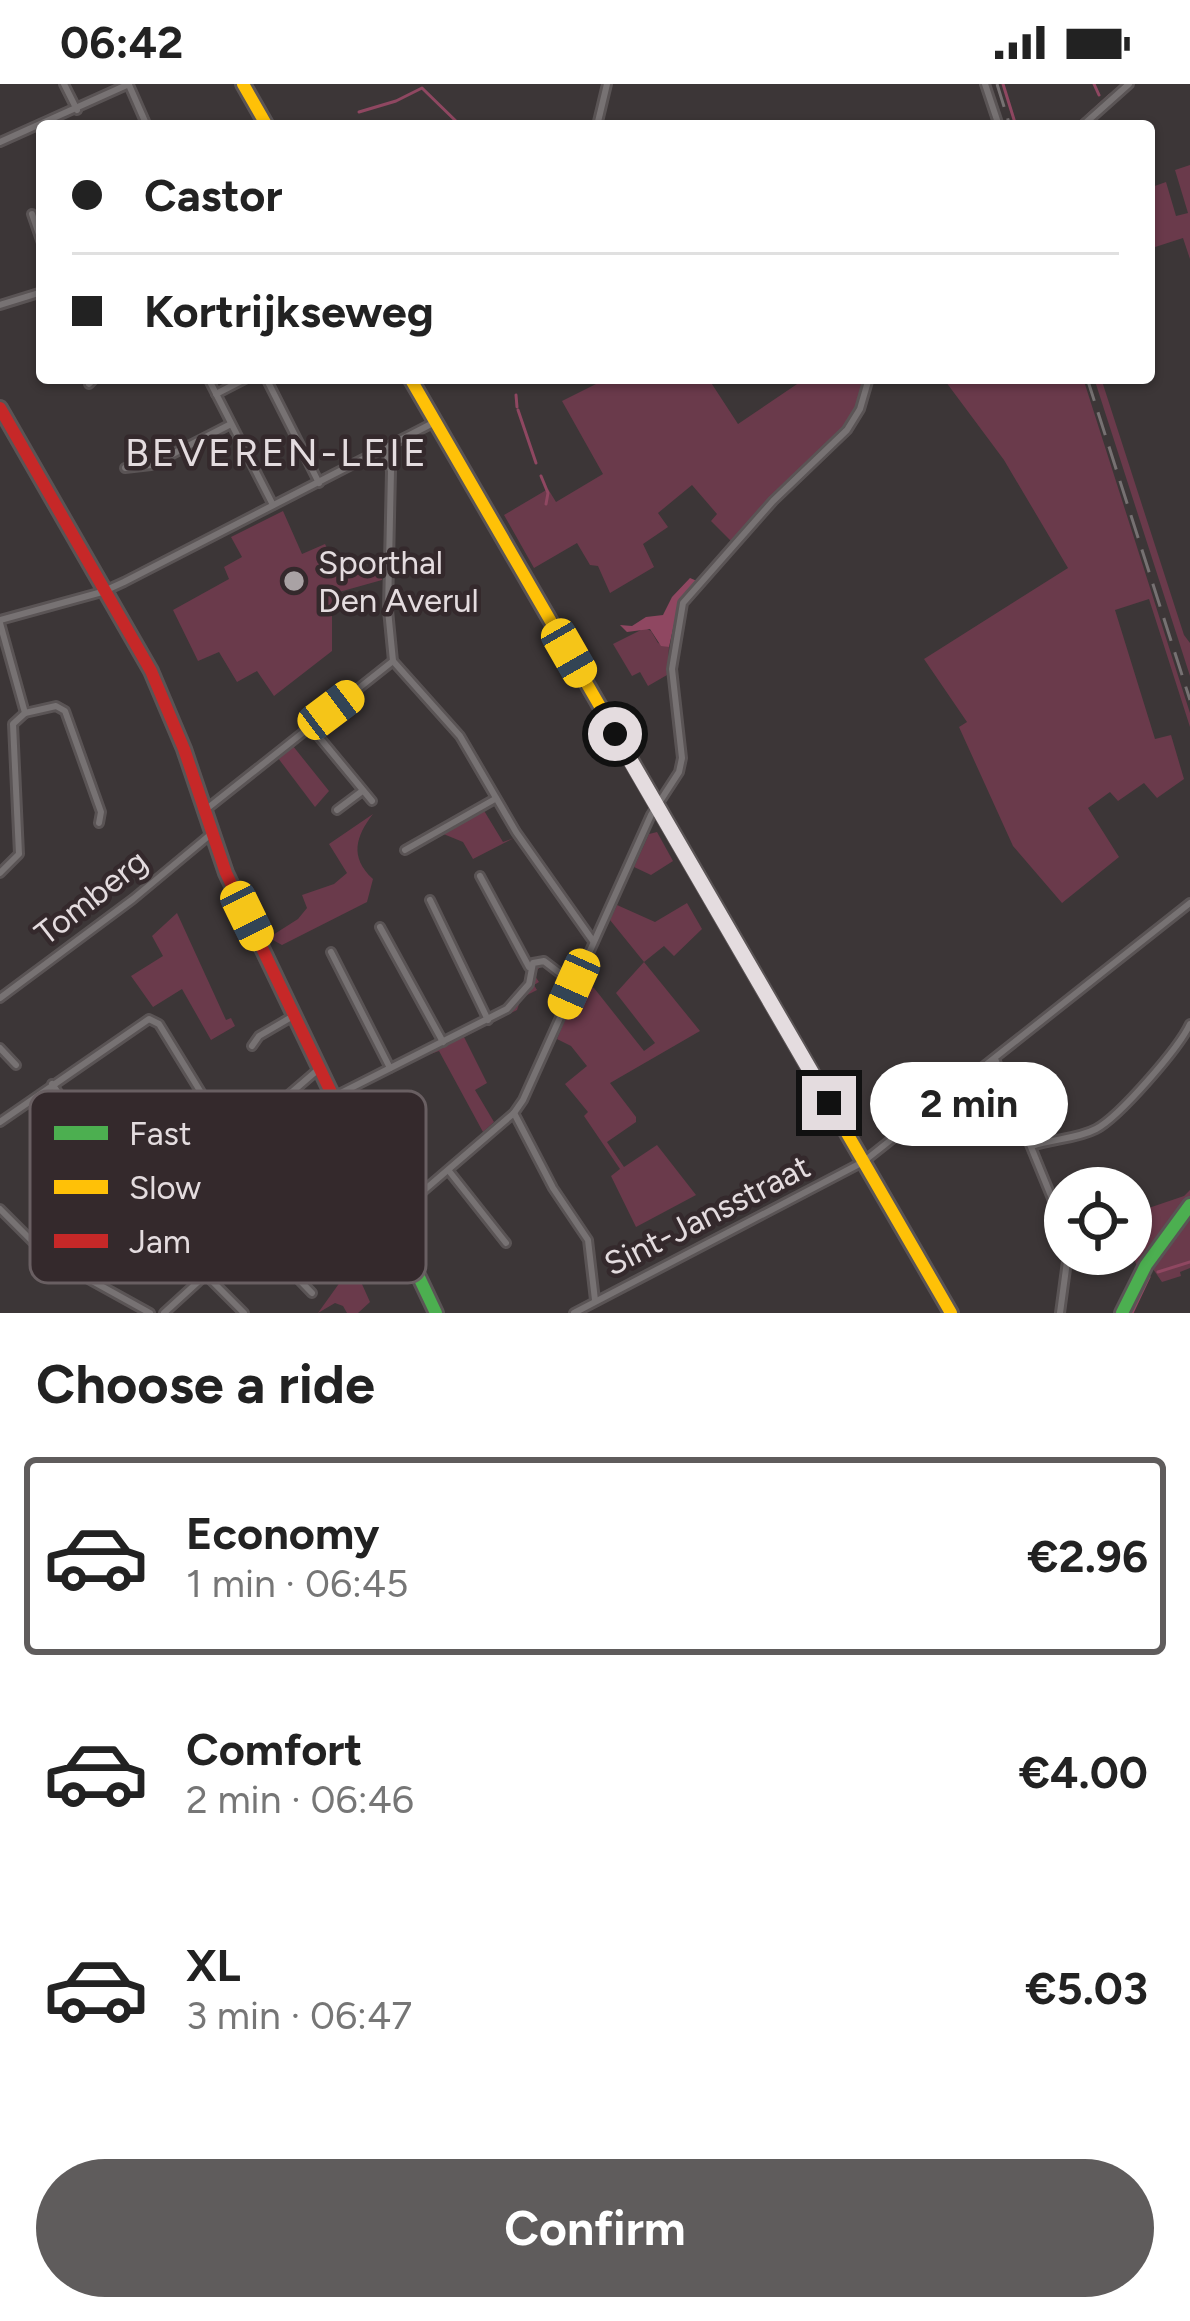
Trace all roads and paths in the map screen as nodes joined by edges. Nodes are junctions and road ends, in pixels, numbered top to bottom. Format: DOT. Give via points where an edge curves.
graph roads {
  1 [pos="64,84"];
  2 [pos="129,84"];
  3 [pos="243,84"];
  4 [pos="607,84"];
  5 [pos="986,84"];
  6 [pos="1129,84"];
  7 [pos="76,110"];
  8 [pos="52,120"];
  9 [pos="144,120"];
  10 [pos="264,120"];
  11 [pos="598,120"];
  12 [pos="997,120"];
  13 [pos="1089,120"];
  14 [pos="36,127"];
  15 [pos="0,142"];
  16 [pos="32,214"];
  17 [pos="36,226"];
  18 [pos="36,294"];
  19 [pos="0,305"];
  20 [pos="211,384"];
  21 [pos="235,384"];
  22 [pos="269,384"];
  23 [pos="413,384"];
  24 [pos="867,384"];
  25 [pos="216,394"];
  26 [pos="0,408"];
  27 [pos="435,422"];
  28 [pos="231,424"];
  29 [pos="385,448"];
  30 [pos="125,467"];
  31 [pos="319,483"];
  32 [pos="273,506"];
  33 [pos="102,592"];
  34 [pos="0,621"];
  35 [pos="393,661"];
  36 [pos="25,712"];
  37 [pos="310,726"];
  38 [pos="361,792"];
  39 [pos="495,799"];
  40 [pos="372,801"];
  41 [pos="656,806"];
  42 [pos="338,810"];
  43 [pos="204,811"];
  44 [pos="99,823"];
  45 [pos="211,834"];
  46 [pos="405,850"];
  47 [pos="0,873"];
  48 [pos="480,876"];
  49 [pos="430,900"];
  50 [pos="1190,903"];
  51 [pos="380,927"];
  52 [pos="593,941"];
  53 [pos="331,952"];
  54 [pos="530,967"];
  55 [pos="574,984"];
  56 [pos="0,998"];
  57 [pos="295,1015"];
  58 [pos="488,1020"];
  59 [pos="1190,1024"];
  60 [pos="443,1042"];
  61 [pos="252,1046"];
  62 [pos="0,1048"];
  63 [pos="995,1059"];
  64 [pos="16,1065"];
  65 [pos="321,1067"];
  66 [pos="390,1068"];
  67 [pos="52,1084"];
  68 [pos="42,1091"];
  69 [pos="57,1091"];
  70 [pos="199,1091"];
  71 [pos="293,1091"];
  72 [pos="333,1091"];
  73 [pos="345,1091"];
  74 [pos="30,1100"];
  75 [pos="514,1113"];
  76 [pos="0,1122"];
  77 [pos="1032,1146"];
  78 [pos="863,1162"];
  79 [pos="448,1170"];
  80 [pos="1044,1177"];
  81 [pos="426,1189"];
  82 [pos="1190,1205"];
  83 [pos="0,1209"];
  84 [pos="30,1240"];
  85 [pos="506,1243"];
  86 [pos="1065,1275"];
  87 [pos="97,1283"];
  88 [pos="196,1283"];
  89 [pos="215,1283"];
  90 [pos="302,1283"];
  91 [pos="423,1283"];
  92 [pos="312,1293"];
  93 [pos="595,1300"];
  94 [pos="139,1311"];
  95 [pos="150,1313"];
  96 [pos="164,1313"];
  97 [pos="244,1313"];
  98 [pos="436,1313"];
  99 [pos="574,1313"];
  100 [pos="951,1313"];
  101 [pos="1060,1313"];
  102 [pos="1122,1313"];
  1 -- 7 [label="street"];
  2 -- 7 [label="street"];
  2 -- 9 [label="street"];
  3 -- 10 [label="street"];
  4 -- 11 [label="street"];
  5 -- 12 [label="street"];
  6 -- 13 [label="street"];
  7 -- 8 [label="street"];
  14 -- 15 [label="street"];
  16 -- 17 [label="street"];
  18 -- 19 [label="street"];
  20 -- 25 [label="street"];
  21 -- 25 [label="street"];
  22 -- 31 [label="street"];
  23 -- 27 [label="street"];
  24 -- 41 [label="street" via="847,430 683,603 672,669 682,758"];
  25 -- 28 [label="street"];
  26 -- 33 [label="street"];
  27 -- 29 [label="street"];
  27 -- 41 [label="street"];
  28 -- 30 [label="street" via="151,465"];
  28 -- 32 [label="street"];
  29 -- 31 [label="street"];
  29 -- 35 [label="street"];
  31 -- 32 [label="street"];
  32 -- 33 [label="street"];
  33 -- 34 [label="street"];
  33 -- 43 [label="street" via="151,671"];
  34 -- 36 [label="street"];
  35 -- 37 [label="street"];
  35 -- 39 [label="street" via="460,736"];
  36 -- 44 [label="street" via="65,711"];
  36 -- 47 [label="street" via="13,722 19,854"];
  37 -- 38 [label="street"];
  37 -- 43 [label="street"];
  38 -- 40 [label="street"];
  38 -- 42 [label="street"];
  39 -- 46 [label="street"];
  39 -- 52 [label="street"];
  41 -- 52 [label="street"];
  41 -- 78 [label="street"];
  43 -- 45 [label="street"];
  45 -- 56 [label="street, Tomberg"];
  45 -- 57 [label="street"];
  48 -- 54 [label="street"];
  49 -- 58 [label="street"];
  50 -- 63 [label="street, Sint-Jansstraat"];
  51 -- 60 [label="street"];
  52 -- 55 [label="street"];
  53 -- 66 [label="street"];
  54 -- 55 [label="street" via="544,961"];
  54 -- 58 [label="street" via="527,986"];
  55 -- 75 [label="street"];
  57 -- 61 [label="street"];
  57 -- 65 [label="street"];
  58 -- 60 [label="street"];
  59 -- 77 [label="street" via="1104,1124"];
  60 -- 66 [label="street"];
  62 -- 64 [label="street"];
  63 -- 77 [label="street"];
  63 -- 78 [label="street, Sint-Jansstraat"];
  65 -- 71 [label="street"];
  65 -- 72 [label="street"];
  66 -- 73 [label="street"];
  67 -- 68 [label="street"];
  67 -- 69 [label="street"];
  67 -- 70 [label="street" via="152,1019"];
  74 -- 76 [label="street"];
  75 -- 79 [label="street"];
  75 -- 93 [label="street" via="583,1230"];
  77 -- 80 [label="street"];
  78 -- 93 [label="street, Sint-Jansstraat"];
  78 -- 100 [label="street"];
  79 -- 81 [label="street"];
  79 -- 85 [label="street"];
  82 -- 102 [label="street"];
  83 -- 84 [label="street"];
  86 -- 101 [label="street"];
  87 -- 94 [label="street"];
  88 -- 96 [label="street"];
  89 -- 97 [label="street"];
  90 -- 92 [label="street"];
  91 -- 98 [label="street"];
  93 -- 99 [label="street, Sint-Jansstraat"];
  94 -- 95 [label="street"];
}
